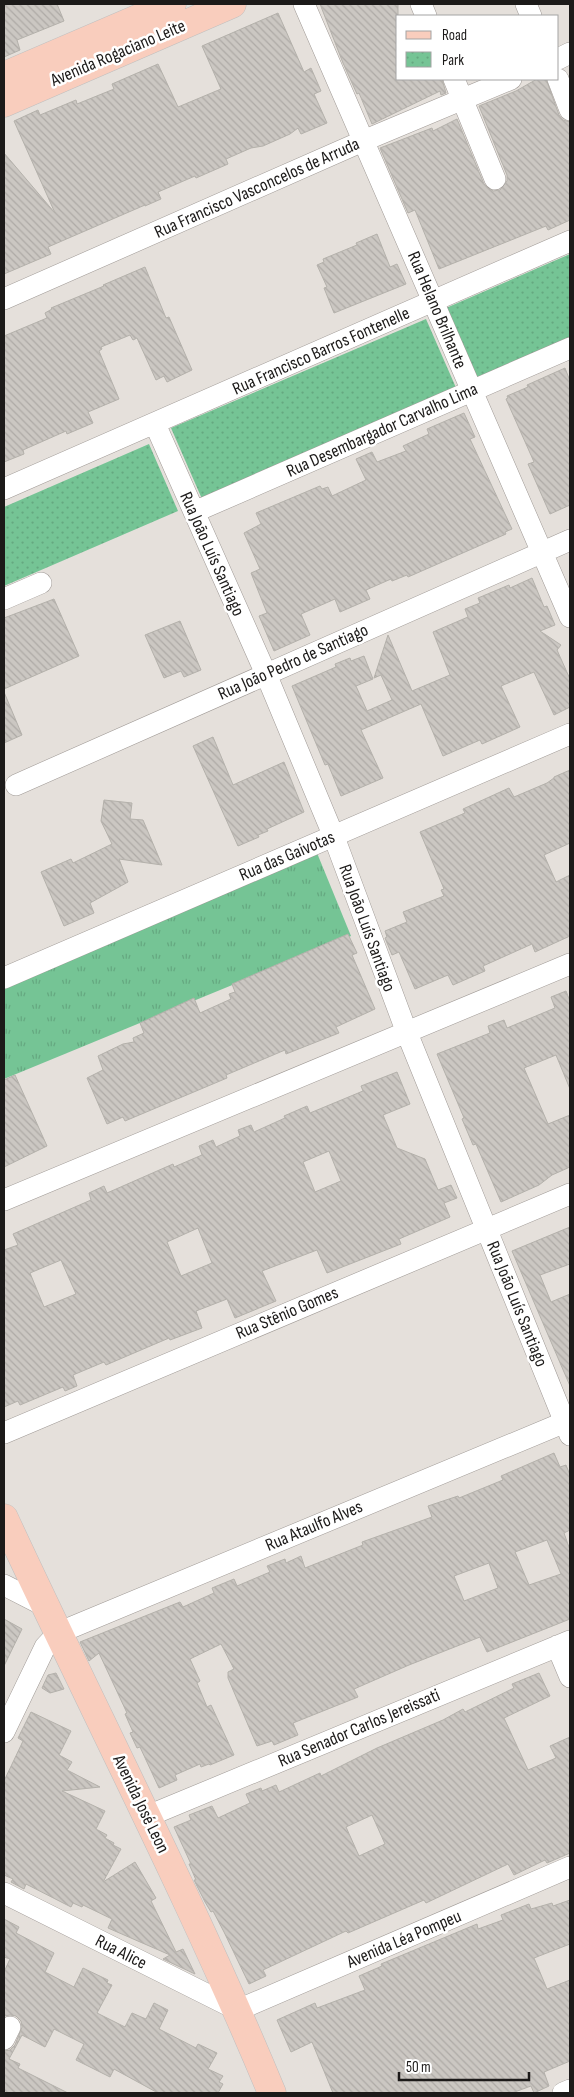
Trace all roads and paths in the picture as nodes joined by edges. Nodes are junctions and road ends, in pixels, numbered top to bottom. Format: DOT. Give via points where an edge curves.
graph roads {
  1 [pos="172,4"];
  2 [pos="232,4"];
  3 [pos="304,4"];
  4 [pos="4,76"];
  5 [pos="454,80"];
  6 [pos="509,80"];
  7 [pos="558,80"];
  8 [pos="463,100"];
  9 [pos="4,103"];
  10 [pos="570,110"];
  11 [pos="363,141"];
  12 [pos="495,180"];
  13 [pos="570,241"];
  14 [pos="4,299"];
  15 [pos="433,301"];
  16 [pos="570,348"];
  17 [pos="471,391"];
  18 [pos="155,424"];
  19 [pos="4,490"];
  20 [pos="194,512"];
  21 [pos="570,540"];
  22 [pos="542,552"];
  23 [pos="41,583"];
  24 [pos="4,599"];
  25 [pos="570,617"];
  26 [pos="266,674"];
  27 [pos="570,734"];
  28 [pos="16,785"];
  29 [pos="334,837"];
  30 [pos="570,964"];
  31 [pos="4,978"];
  32 [pos="407,1033"];
  33 [pos="570,1194"];
  34 [pos="4,1200"];
  35 [pos="486,1229"];
  36 [pos="568,1426"];
  37 [pos="4,1433"];
  38 [pos="4,1518"];
  39 [pos="4,1585"];
  40 [pos="45,1606"];
  41 [pos="58,1633"];
  42 [pos="564,1643"];
  43 [pos="570,1677"];
  44 [pos="4,1732"];
  45 [pos="148,1816"];
  46 [pos="570,1867"];
  47 [pos="4,1893"];
  48 [pos="238,2010"];
  49 [pos="570,2090"];
  50 [pos="272,2093"];
  51 [pos="563,2093"];
  1 -- 4 [label="main road, Avenida Rogaciano Leite"];
  2 -- 9 [label="main road, Avenida Rogaciano Leite"];
  3 -- 11 [label="street, Rua Helano Brilhante"];
  5 -- 8 [label="street"];
  6 -- 8 [label="street, Rua Francisco Vasconcelos de Arruda"];
  7 -- 10 [label="street"];
  8 -- 11 [label="street, Rua Francisco Vasconcelos de Arruda"];
  8 -- 12 [label="street"];
  11 -- 14 [label="street, Rua Francisco Vasconcelos de Arruda"];
  11 -- 15 [label="street, Rua Helano Brilhante"];
  13 -- 15 [label="street, Rua Francisco Barros Fontenelle"];
  15 -- 17 [label="street, Rua Helano Brilhante"];
  15 -- 18 [label="street, Rua Francisco Barros Fontenelle"];
  16 -- 17 [label="street, Rua Desembargador Carvalho Lima"];
  17 -- 20 [label="street, Rua Desembargador Carvalho Lima"];
  17 -- 22 [label="street, Rua Helano Brilhante"];
  18 -- 19 [label="street, Rua Francisco Barros Fontenelle"];
  18 -- 20 [label="street, Rua João Luís Santiago"];
  20 -- 26 [label="street, Rua João Luís Santiago"];
  21 -- 22 [label="street, Rua João Pedro de Santiago"];
  22 -- 25 [label="street, Rua Helano Brilhante"];
  22 -- 26 [label="street, Rua João Pedro de Santiago"];
  23 -- 24 [label="street"];
  26 -- 28 [label="street, Rua João Pedro de Santiago"];
  26 -- 29 [label="street, Rua João Luís Santiago"];
  27 -- 29 [label="street, Rua das Gaivotas"];
  29 -- 31 [label="street, Rua das Gaivotas"];
  29 -- 32 [label="street, Rua João Luís Santiago"];
  30 -- 32 [label="street"];
  32 -- 34 [label="street"];
  32 -- 35 [label="street, Rua João Luís Santiago"];
  33 -- 35 [label="street, Rua Stênio Gomes"];
  35 -- 36 [label="street, Rua João Luís Santiago"];
  35 -- 37 [label="street, Rua Stênio Gomes"];
  36 -- 41 [label="street, Rua Ataulfo Alves"];
  38 -- 40 [label="main road, Avenida José Leon"];
  39 -- 40 [label="street"];
  40 -- 41 [label="main road, Avenida José Leon"];
  41 -- 44 [label="street" via="45,1647"];
  41 -- 45 [label="main road, Avenida José Leon"];
  42 -- 43 [label="street"];
  42 -- 45 [label="street, Rua Senador Carlos Jereissati"];
  45 -- 48 [label="main road, Avenida José Leon"];
  46 -- 48 [label="street, Avenida Léa Pompeu"];
  47 -- 48 [label="street, Rua Alice"];
  48 -- 50 [label="main road, Avenida José Leon"];
  49 -- 51 [label="street"];
}
